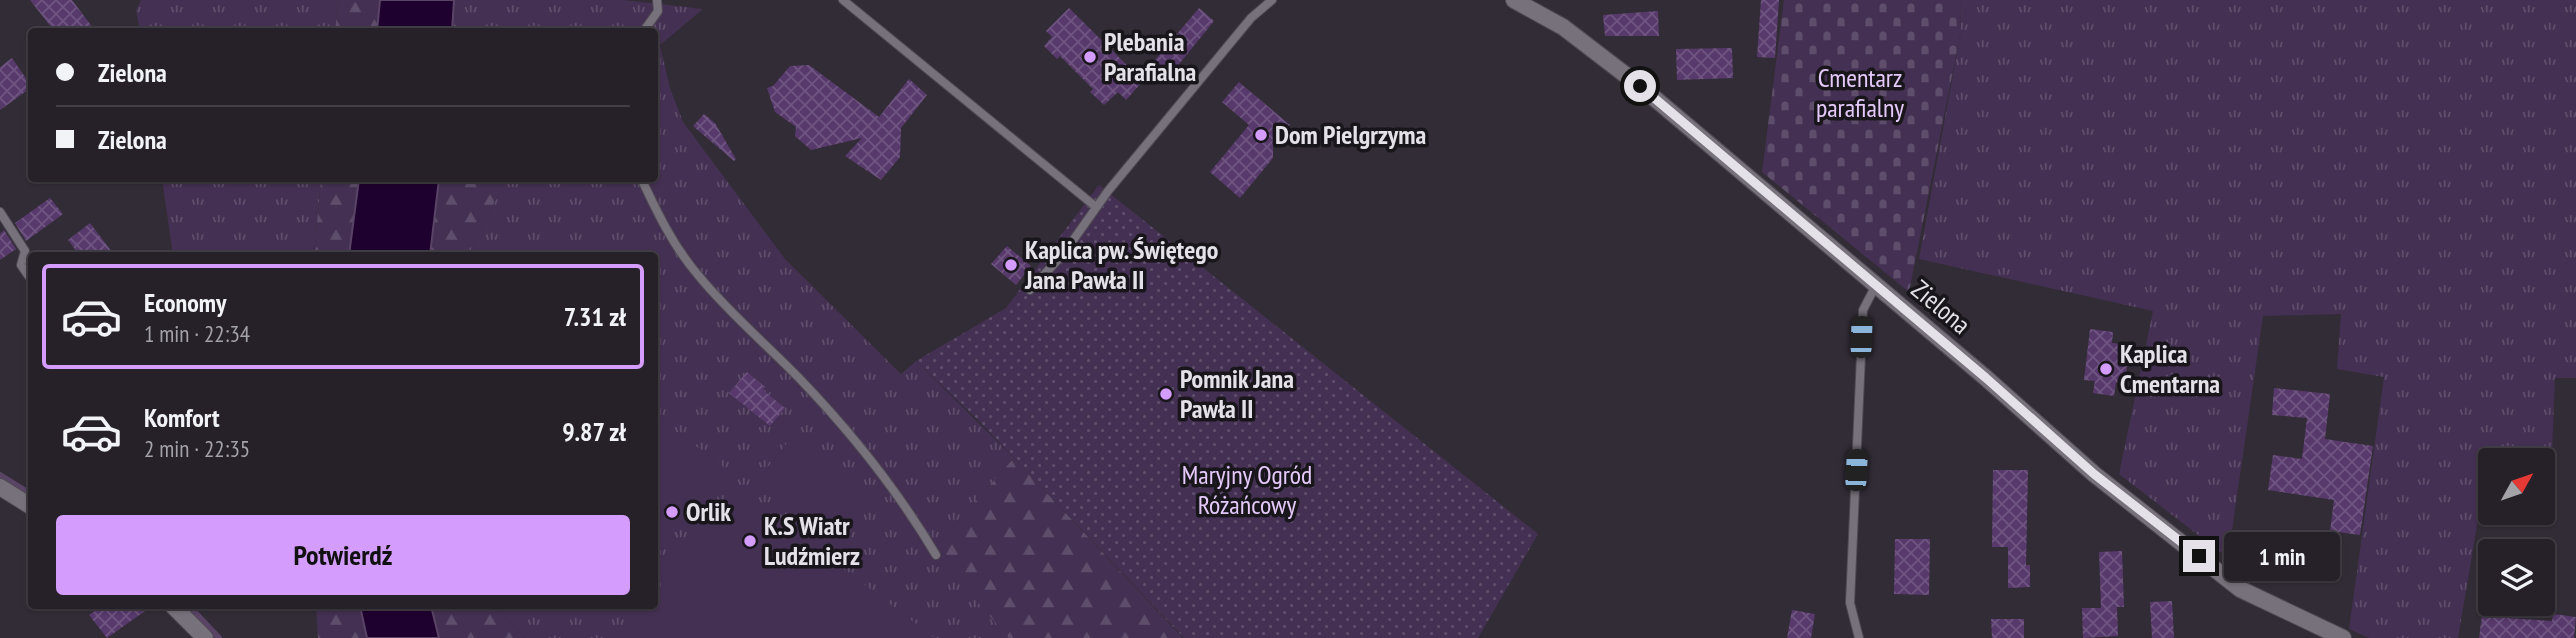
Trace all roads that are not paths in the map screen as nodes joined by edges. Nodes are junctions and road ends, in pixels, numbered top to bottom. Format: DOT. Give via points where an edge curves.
graph roads {
  1 [pos="657,0"];
  2 [pos="843,0"];
  3 [pos="1272,0"];
  4 [pos="1514,0"];
  5 [pos="646,28"];
  6 [pos="643,182"];
  7 [pos="1096,207"];
  8 [pos="0,212"];
  9 [pos="28,275"];
  10 [pos="1876,285"];
  11 [pos="1030,290"];
  12 [pos="0,487"];
  13 [pos="28,505"];
  14 [pos="936,555"];
  15 [pos="176,609"];
  16 [pos="205,638"];
  17 [pos="1859,638"];
  18 [pos="2343,638"];
  1 -- 5 [label="lane" via="658,11"];
  2 -- 7 [label="lane"];
  3 -- 7 [label="lane" via="1251,18"];
  4 -- 10 [label="street, Zielona" via="1563,27 1629,78"];
  6 -- 14 [label="lane" via="664,227 698,275 870,460 905,504"];
  7 -- 11 [label="lane" via="1064,253"];
  8 -- 9 [label="lane" via="25,251 22,265"];
  10 -- 17 [label="lane" via="1863,310 1850,603"];
  10 -- 18 [label="street, Zielona" via="2094,474 2240,589"];
  12 -- 13 [label="street"];
  15 -- 16 [label="street"];
}
